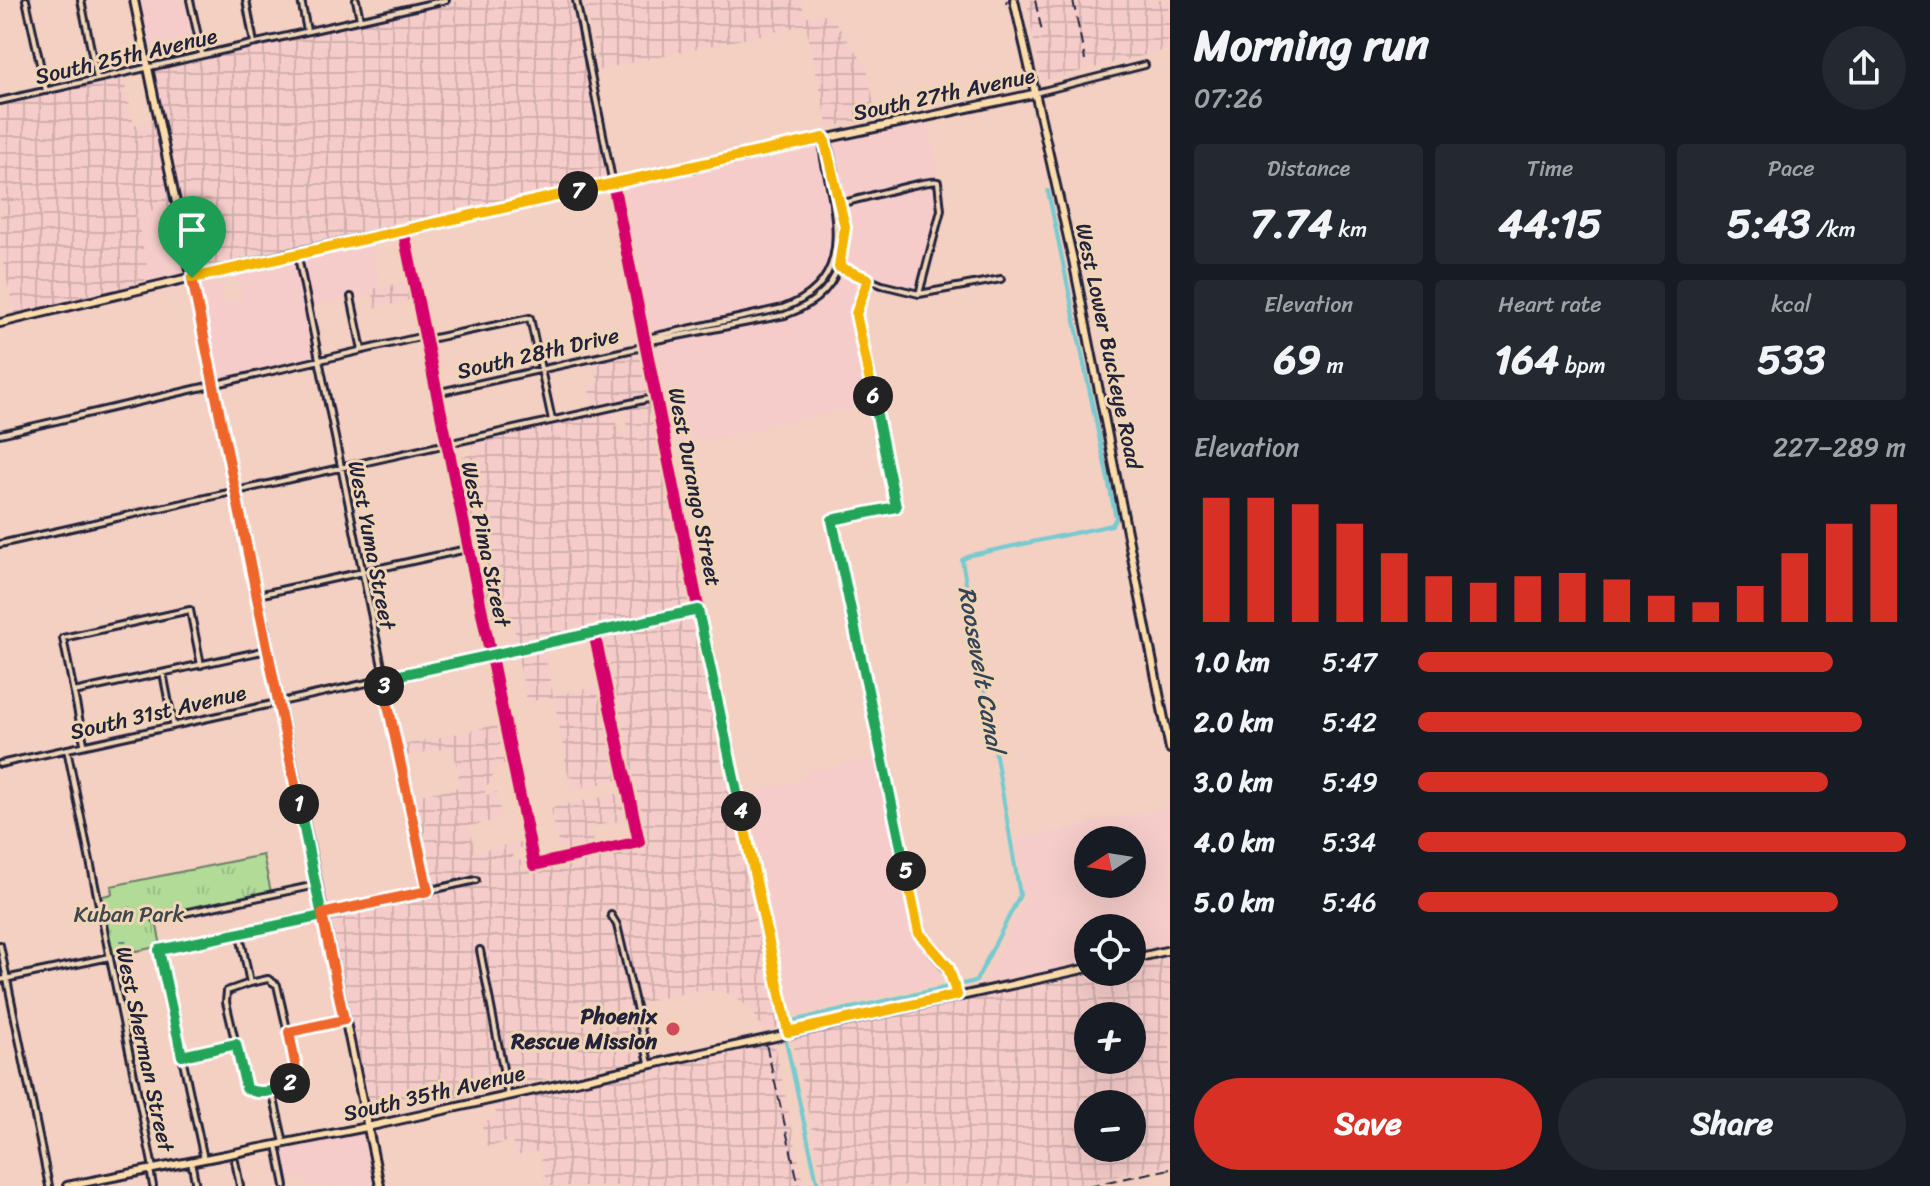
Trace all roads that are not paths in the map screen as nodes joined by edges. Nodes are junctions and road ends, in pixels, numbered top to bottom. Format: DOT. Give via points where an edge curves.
graph roads {
  1 [pos="26,0"];
  2 [pos="81,0"];
  3 [pos="134,0"];
  4 [pos="190,0"];
  5 [pos="246,0"];
  6 [pos="301,0"];
  7 [pos="356,0"];
  8 [pos="411,0"];
  9 [pos="446,0"];
  10 [pos="576,0"];
  11 [pos="1014,0"];
  12 [pos="413,7"];
  13 [pos="360,19"];
  14 [pos="307,31"];
  15 [pos="254,43"];
  16 [pos="202,54"];
  17 [pos="1145,65"];
  18 [pos="148,67"];
  19 [pos="97,79"];
  20 [pos="46,91"];
  21 [pos="1033,94"];
  22 [pos="0,101"];
  23 [pos="824,138"];
  24 [pos="613,183"];
  25 [pos="841,204"];
  26 [pos="834,205"];
  27 [pos="403,229"];
  28 [pos="297,252"];
  29 [pos="832,264"];
  30 [pos="839,267"];
  31 [pos="192,278"];
  32 [pos="868,279"];
  33 [pos="1001,279"];
  34 [pos="919,294"];
  35 [pos="351,297"];
  36 [pos="0,323"];
  37 [pos="425,338"];
  38 [pos="647,344"];
  39 [pos="362,350"];
  40 [pos="319,360"];
  41 [pos="541,369"];
  42 [pos="214,384"];
  43 [pos="436,393"];
  44 [pos="657,397"];
  45 [pos="552,420"];
  46 [pos="0,434"];
  47 [pos="445,443"];
  48 [pos="340,466"];
  49 [pos="234,490"];
  50 [pos="0,544"];
  51 [pos="467,549"];
  52 [pos="361,572"];
  53 [pos="256,596"];
  54 [pos="698,610"];
  55 [pos="594,632"];
  56 [pos="267,650"];
  57 [pos="489,657"];
  58 [pos="201,665"];
  59 [pos="163,673"];
  60 [pos="382,679"];
  61 [pos="74,692"];
  62 [pos="277,702"];
  63 [pos="173,724"];
  64 [pos="84,743"];
  65 [pos="67,749"];
  66 [pos="1170,749"];
  67 [pos="0,764"];
  68 [pos="476,880"];
  69 [pos="316,885"];
  70 [pos="428,891"];
  71 [pos="322,915"];
  72 [pos="611,915"];
  73 [pos="156,919"];
  74 [pos="239,934"];
  75 [pos="0,945"];
  76 [pos="480,950"];
  77 [pos="1170,950"];
  78 [pos="1146,956"];
  79 [pos="110,957"];
  80 [pos="1074,970"];
  81 [pos="7,979"];
  82 [pos="0,980"];
  83 [pos="250,983"];
  84 [pos="956,989"];
  85 [pos="344,1020"];
  86 [pos="289,1032"];
  87 [pos="788,1032"];
  88 [pos="236,1044"];
  89 [pos="182,1056"];
  90 [pos="649,1063"];
  91 [pos="272,1090"];
  92 [pos="508,1095"];
  93 [pos="367,1127"];
  94 [pos="280,1144"];
  95 [pos="204,1159"];
  96 [pos="191,1161"];
  97 [pos="235,1161"];
  98 [pos="151,1169"];
  99 [pos="104,1182"];
  100 [pos="49,1186"];
  101 [pos="67,1186"];
  102 [pos="153,1186"];
  103 [pos="196,1186"];
  104 [pos="240,1186"];
  105 [pos="285,1186"];
  106 [pos="380,1186"];
  1 -- 20 [label="street"];
  2 -- 19 [label="street"];
  3 -- 18 [label="main road"];
  4 -- 16 [label="street"];
  5 -- 15 [label="street"];
  6 -- 14 [label="street"];
  7 -- 13 [label="street"];
  8 -- 12 [label="street"];
  9 -- 12 [label="street, South 25th Avenue"];
  10 -- 24 [label="street, West Durango Street"];
  11 -- 21 [label="main road, West Lower Buckeye Road"];
  12 -- 13 [label="street, South 25th Avenue"];
  13 -- 14 [label="street, South 25th Avenue"];
  14 -- 15 [label="street, South 25th Avenue"];
  15 -- 16 [label="street, South 25th Avenue"];
  16 -- 18 [label="street, South 25th Avenue"];
  17 -- 21 [label="street, South 27th Avenue"];
  18 -- 19 [label="street, South 25th Avenue"];
  18 -- 31 [label="main road"];
  19 -- 20 [label="street, South 25th Avenue"];
  20 -- 22 [label="street, South 25th Avenue"];
  21 -- 23 [label="main road, South 27th Avenue"];
  21 -- 66 [label="main road, West Lower Buckeye Road" via="1076,272"];
  23 -- 24 [label="main road, South 27th Avenue"];
  23 -- 25 [label="street"];
  23 -- 26 [label="street"];
  24 -- 27 [label="main road, South 27th Avenue"];
  24 -- 38 [label="street, West Durango Street"];
  25 -- 26 [label="street"];
  25 -- 30 [label="street" via="845,243"];
  25 -- 34 [label="street" via="938,182 941,210"];
  26 -- 29 [label="street" via="838,234"];
  27 -- 28 [label="main road, South 27th Avenue"];
  27 -- 37 [label="street, West Pima Street"];
  28 -- 31 [label="main road, South 27th Avenue"];
  28 -- 40 [label="street, West Yuma Street"];
  29 -- 30 [label="street"];
  29 -- 38 [label="street" via="815,290 794,304 653,337"];
  30 -- 32 [label="street"];
  30 -- 38 [label="street" via="823,291 796,311"];
  31 -- 36 [label="main road, South 27th Avenue"];
  31 -- 42 [label="main road"];
  32 -- 34 [label="street"];
  32 -- 84 [label="street" via="856,318 896,507 832,520 917,926 948,967"];
  33 -- 34 [label="street"];
  35 -- 39 [label="street"];
  37 -- 39 [label="street"];
  37 -- 41 [label="street" via="530,318"];
  37 -- 43 [label="street, West Pima Street"];
  38 -- 41 [label="street, South 28th Drive"];
  38 -- 44 [label="street, West Durango Street"];
  39 -- 40 [label="street"];
  40 -- 42 [label="street"];
  40 -- 48 [label="street, West Yuma Street"];
  41 -- 43 [label="street, South 28th Drive"];
  41 -- 45 [label="street"];
  42 -- 46 [label="street"];
  42 -- 49 [label="main road"];
  43 -- 47 [label="street, West Pima Street"];
  44 -- 45 [label="street"];
  44 -- 54 [label="street, West Durango Street"];
  45 -- 47 [label="street"];
  47 -- 48 [label="street"];
  47 -- 51 [label="street, West Pima Street"];
  48 -- 49 [label="street"];
  48 -- 52 [label="street, West Yuma Street"];
  49 -- 50 [label="street"];
  49 -- 53 [label="main road"];
  51 -- 52 [label="street"];
  51 -- 57 [label="street, West Pima Street"];
  52 -- 53 [label="street"];
  52 -- 60 [label="street, West Yuma Street"];
  53 -- 56 [label="main road"];
  54 -- 55 [label="street, South 31st Avenue"];
  54 -- 87 [label="street, West Durango Street"];
  55 -- 57 [label="street, South 31st Avenue"];
  55 -- 57 [label="street, West Pima Street" via="639,842 534,865"];
  56 -- 58 [label="street"];
  56 -- 62 [label="main road"];
  57 -- 60 [label="street, South 31st Avenue"];
  58 -- 59 [label="street"];
  58 -- 61 [label="street" via="190,610 63,638"];
  59 -- 61 [label="street"];
  59 -- 63 [label="street"];
  60 -- 62 [label="street, South 31st Avenue"];
  60 -- 70 [label="street, West Yuma Street"];
  61 -- 64 [label="street"];
  62 -- 63 [label="street, South 31st Avenue"];
  62 -- 69 [label="main road"];
  63 -- 64 [label="street, South 31st Avenue"];
  64 -- 65 [label="street, South 31st Avenue"];
  65 -- 67 [label="street, South 31st Avenue"];
  65 -- 79 [label="street, West Sherman Street"];
  68 -- 70 [label="street"];
  69 -- 71 [label="main road"];
  69 -- 73 [label="street"];
  70 -- 71 [label="street"];
  71 -- 74 [label="street"];
  71 -- 85 [label="main road"];
  72 -- 90 [label="street"];
  74 -- 83 [label="street"];
  74 -- 89 [label="street" via="159,950"];
  75 -- 81 [label="street"];
  76 -- 92 [label="street"];
  77 -- 78 [label="main road"];
  79 -- 81 [label="street"];
  79 -- 98 [label="street, West Sherman Street"];
  80 -- 84 [label="main road, South 35th Avenue"];
  81 -- 82 [label="street"];
  81 -- 100 [label="street"];
  83 -- 86 [label="street" via="268,979 277,985"];
  83 -- 88 [label="street" via="227,991"];
  84 -- 87 [label="main road, South 35th Avenue"];
  85 -- 86 [label="street"];
  85 -- 93 [label="main road"];
  86 -- 91 [label="street" via="295,1080"];
  87 -- 90 [label="main road, South 35th Avenue"];
  88 -- 89 [label="street"];
  88 -- 91 [label="street" via="246,1088 254,1093"];
  89 -- 95 [label="street"];
  90 -- 92 [label="main road, South 35th Avenue"];
  91 -- 94 [label="street"];
  92 -- 93 [label="main road, South 35th Avenue"];
  93 -- 94 [label="main road, South 35th Avenue"];
  93 -- 106 [label="main road"];
  94 -- 95 [label="main road, South 35th Avenue"];
  94 -- 105 [label="street"];
  95 -- 96 [label="main road, South 35th Avenue"];
  96 -- 98 [label="main road, South 35th Avenue"];
  96 -- 103 [label="street"];
  97 -- 104 [label="street"];
  98 -- 99 [label="main road, South 35th Avenue"];
  98 -- 102 [label="street, West Sherman Street"];
  99 -- 101 [label="main road, South 35th Avenue"];
}
